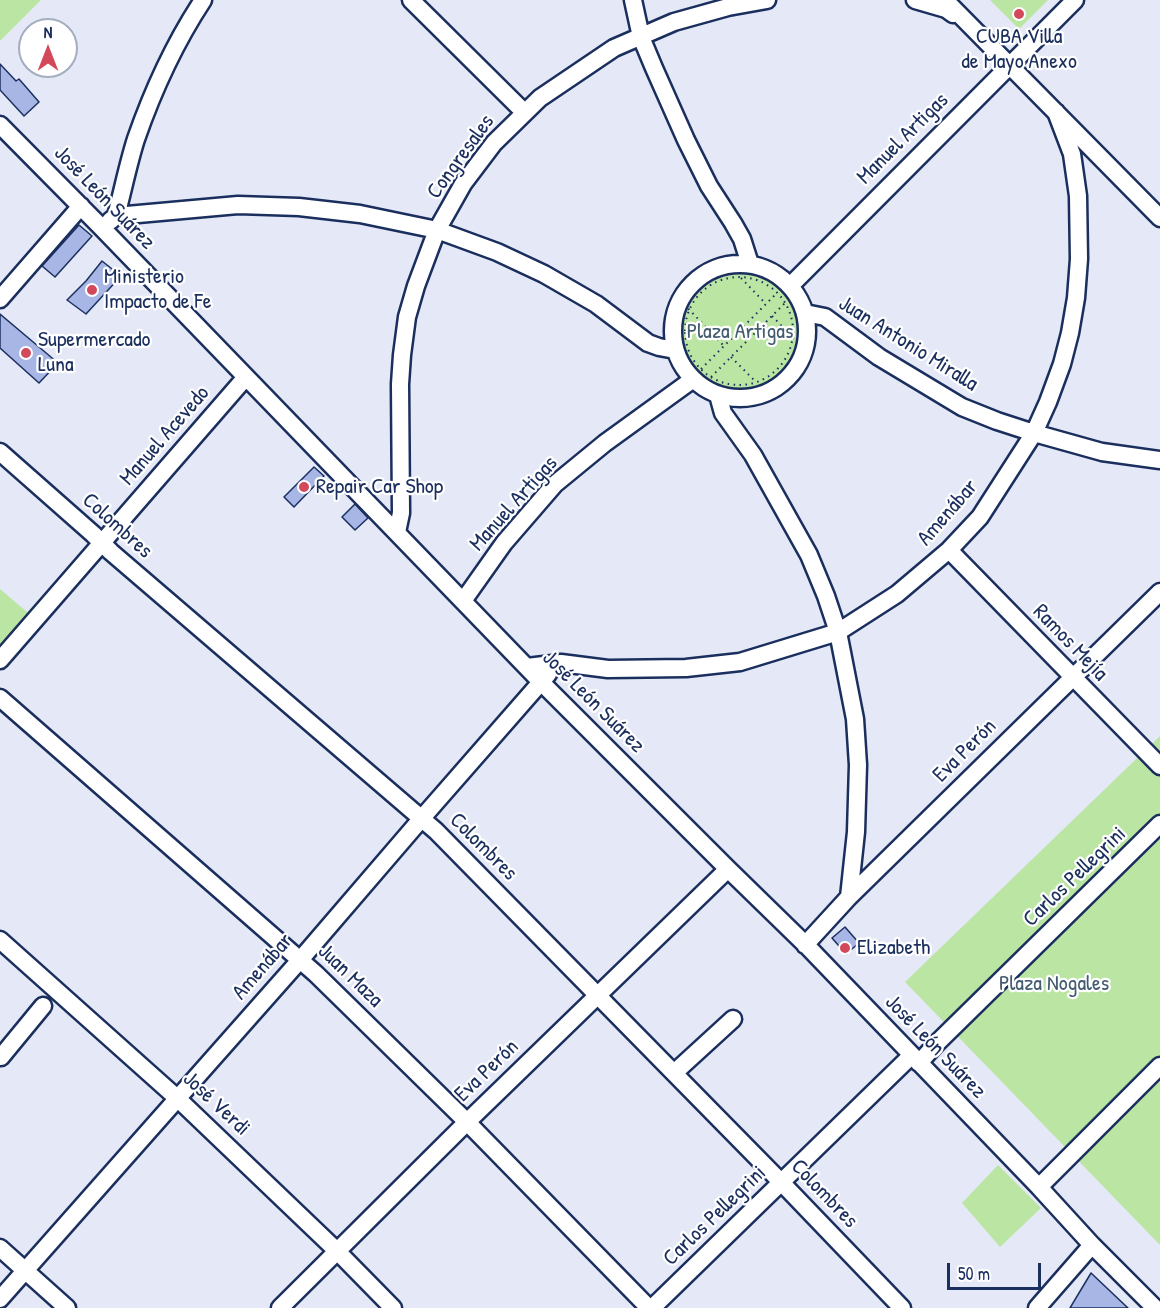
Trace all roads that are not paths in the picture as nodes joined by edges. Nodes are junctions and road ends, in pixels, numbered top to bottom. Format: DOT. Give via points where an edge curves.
graph roads {
  1 [pos="203,0"];
  2 [pos="411,0"];
  3 [pos="633,0"];
  4 [pos="767,0"];
  5 [pos="915,0"];
  6 [pos="945,0"];
  7 [pos="1075,0"];
  8 [pos="975,31"];
  9 [pos="641,37"];
  10 [pos="1009,65"];
  11 [pos="524,112"];
  12 [pos="1056,112"];
  13 [pos="0,125"];
  14 [pos="81,206"];
  15 [pos="116,216"];
  16 [pos="1160,218"];
  17 [pos="102,228"];
  18 [pos="437,230"];
  19 [pos="744,271"];
  20 [pos="784,289"];
  21 [pos="0,299"];
  22 [pos="805,313"];
  23 [pos="675,350"];
  24 [pos="697,374"];
  25 [pos="246,377"];
  26 [pos="718,395"];
  27 [pos="1034,433"];
  28 [pos="0,452"];
  29 [pos="1160,460"];
  30 [pos="397,532"];
  31 [pos="102,543"];
  32 [pos="949,550"];
  33 [pos="1160,592"];
  34 [pos="463,601"];
  35 [pos="838,632"];
  36 [pos="0,660"];
  37 [pos="559,663"];
  38 [pos="527,667"];
  39 [pos="1072,677"];
  40 [pos="541,682"];
  41 [pos="0,698"];
  42 [pos="1160,766"];
  43 [pos="422,818"];
  44 [pos="1160,824"];
  45 [pos="728,869"];
  46 [pos="849,897"];
  47 [pos="805,945"];
  48 [pos="3,948"];
  49 [pos="300,960"];
  50 [pos="598,995"];
  51 [pos="43,1006"];
  52 [pos="734,1019"];
  53 [pos="0,1056"];
  54 [pos="916,1059"];
  55 [pos="1160,1066"];
  56 [pos="674,1073"];
  57 [pos="177,1098"];
  58 [pos="467,1122"];
  59 [pos="782,1182"];
  60 [pos="1039,1187"];
  61 [pos="1092,1245"];
  62 [pos="0,1248"];
  63 [pos="337,1251"];
  64 [pos="26,1270"];
  65 [pos="0,1299"];
  66 [pos="68,1308"];
  67 [pos="280,1308"];
  68 [pos="393,1308"];
  69 [pos="650,1308"];
  70 [pos="902,1308"];
  71 [pos="1036,1308"];
  72 [pos="1155,1308"];
  1 -- 15 [label="street" via="153,97 136,141"];
  2 -- 11 [label="street"];
  3 -- 9 [label="street"];
  4 -- 9 [label="street, Congresales" via="674,22"];
  5 -- 8 [label="street" via="946,9"];
  6 -- 8 [label="street"];
  7 -- 10 [label="street, Manuel Artigas"];
  8 -- 10 [label="street"];
  9 -- 11 [label="street, Congresales" via="614,48"];
  9 -- 19 [label="street" via="686,140 742,239"];
  10 -- 12 [label="street"];
  10 -- 20 [label="street, Manuel Artigas"];
  11 -- 18 [label="street, Congresales" via="463,184"];
  12 -- 16 [label="street"];
  12 -- 27 [label="street, Amenábar" via="1072,154 1078,196 1078,269 1070,333"];
  13 -- 14 [label="street, José León Suárez"];
  14 -- 17 [label="street, José León Suárez"];
  14 -- 21 [label="street"];
  15 -- 17 [label="street"];
  15 -- 18 [label="street" via="238,205 299,207 360,214"];
  17 -- 25 [label="street, José León Suárez"];
  18 -- 23 [label="street" via="544,274 596,304 648,343"];
  18 -- 30 [label="street, Congresales" via="407,317 402,355 401,513"];
  19 -- 20 [label="street" via="761,267 772,272"];
  19 -- 23 [label="street" via="729,265 709,271 692,283 684,305 674,316"];
  20 -- 22 [label="street" via="799,298"];
  22 -- 26 [label="street" via="808,332 799,344 798,367 786,381 754,398"];
  22 -- 27 [label="street, Juan Antonio Miralla" via="825,318 879,357 962,406"];
  23 -- 24 [label="street" via="679,361"];
  24 -- 26 [label="street" via="704,389"];
  24 -- 34 [label="street, Manuel Artigas" via="555,484 504,543"];
  25 -- 30 [label="street, José León Suárez"];
  25 -- 31 [label="street, Manuel Acevedo"];
  26 -- 35 [label="street" via="723,413 753,455 809,555"];
  27 -- 29 [label="street, Juan Antonio Miralla" via="1102,452"];
  27 -- 32 [label="street, Amenábar" via="980,517"];
  28 -- 31 [label="street, Colombres"];
  30 -- 34 [label="street, José León Suárez"];
  31 -- 36 [label="street, Manuel Acevedo"];
  31 -- 43 [label="street, Colombres"];
  32 -- 35 [label="street, Amenábar" via="897,594"];
  32 -- 39 [label="street, Ramos Mejía"];
  33 -- 39 [label="street, Eva Perón"];
  34 -- 38 [label="street, José León Suárez"];
  35 -- 37 [label="street, Amenábar" via="740,662 697,667 608,669"];
  35 -- 46 [label="street" via="855,719 858,765"];
  37 -- 38 [label="street, Amenábar"];
  37 -- 40 [label="street, Amenábar"];
  38 -- 40 [label="street, José León Suárez"];
  39 -- 42 [label="street, Ramos Mejía"];
  39 -- 46 [label="street, Eva Perón"];
  40 -- 43 [label="street, Amenábar"];
  40 -- 45 [label="street, José León Suárez"];
  41 -- 49 [label="street, Juan Maza"];
  43 -- 49 [label="street, Amenábar"];
  43 -- 50 [label="street, Colombres"];
  44 -- 54 [label="street, Carlos Pellegrini" via="937,1043"];
  45 -- 47 [label="street, José León Suárez"];
  45 -- 50 [label="street, Eva Perón"];
  46 -- 47 [label="street, Eva Perón"];
  47 -- 54 [label="street, José León Suárez"];
  48 -- 57 [label="street, José Verdi"];
  49 -- 57 [label="street, Amenábar"];
  49 -- 58 [label="street, Juan Maza"];
  50 -- 56 [label="street, Colombres"];
  50 -- 58 [label="street, Eva Perón"];
  51 -- 53 [label="street"];
  52 -- 56 [label="street"];
  54 -- 59 [label="street, Carlos Pellegrini"];
  54 -- 60 [label="street, José León Suárez"];
  55 -- 60 [label="street"];
  56 -- 59 [label="street, Colombres"];
  57 -- 63 [label="street, José Verdi"];
  57 -- 64 [label="street, Amenábar"];
  58 -- 63 [label="street, Eva Perón"];
  58 -- 69 [label="street, Juan Maza"];
  59 -- 69 [label="street, Carlos Pellegrini"];
  59 -- 70 [label="street, Colombres"];
  60 -- 61 [label="street, José León Suárez"];
  61 -- 71 [label="street"];
  61 -- 72 [label="street, José León Suárez"];
  62 -- 64 [label="street"];
  63 -- 67 [label="street, Eva Perón"];
  63 -- 68 [label="street, José Verdi"];
  64 -- 65 [label="street, Amenábar"];
  64 -- 66 [label="street"];
}
